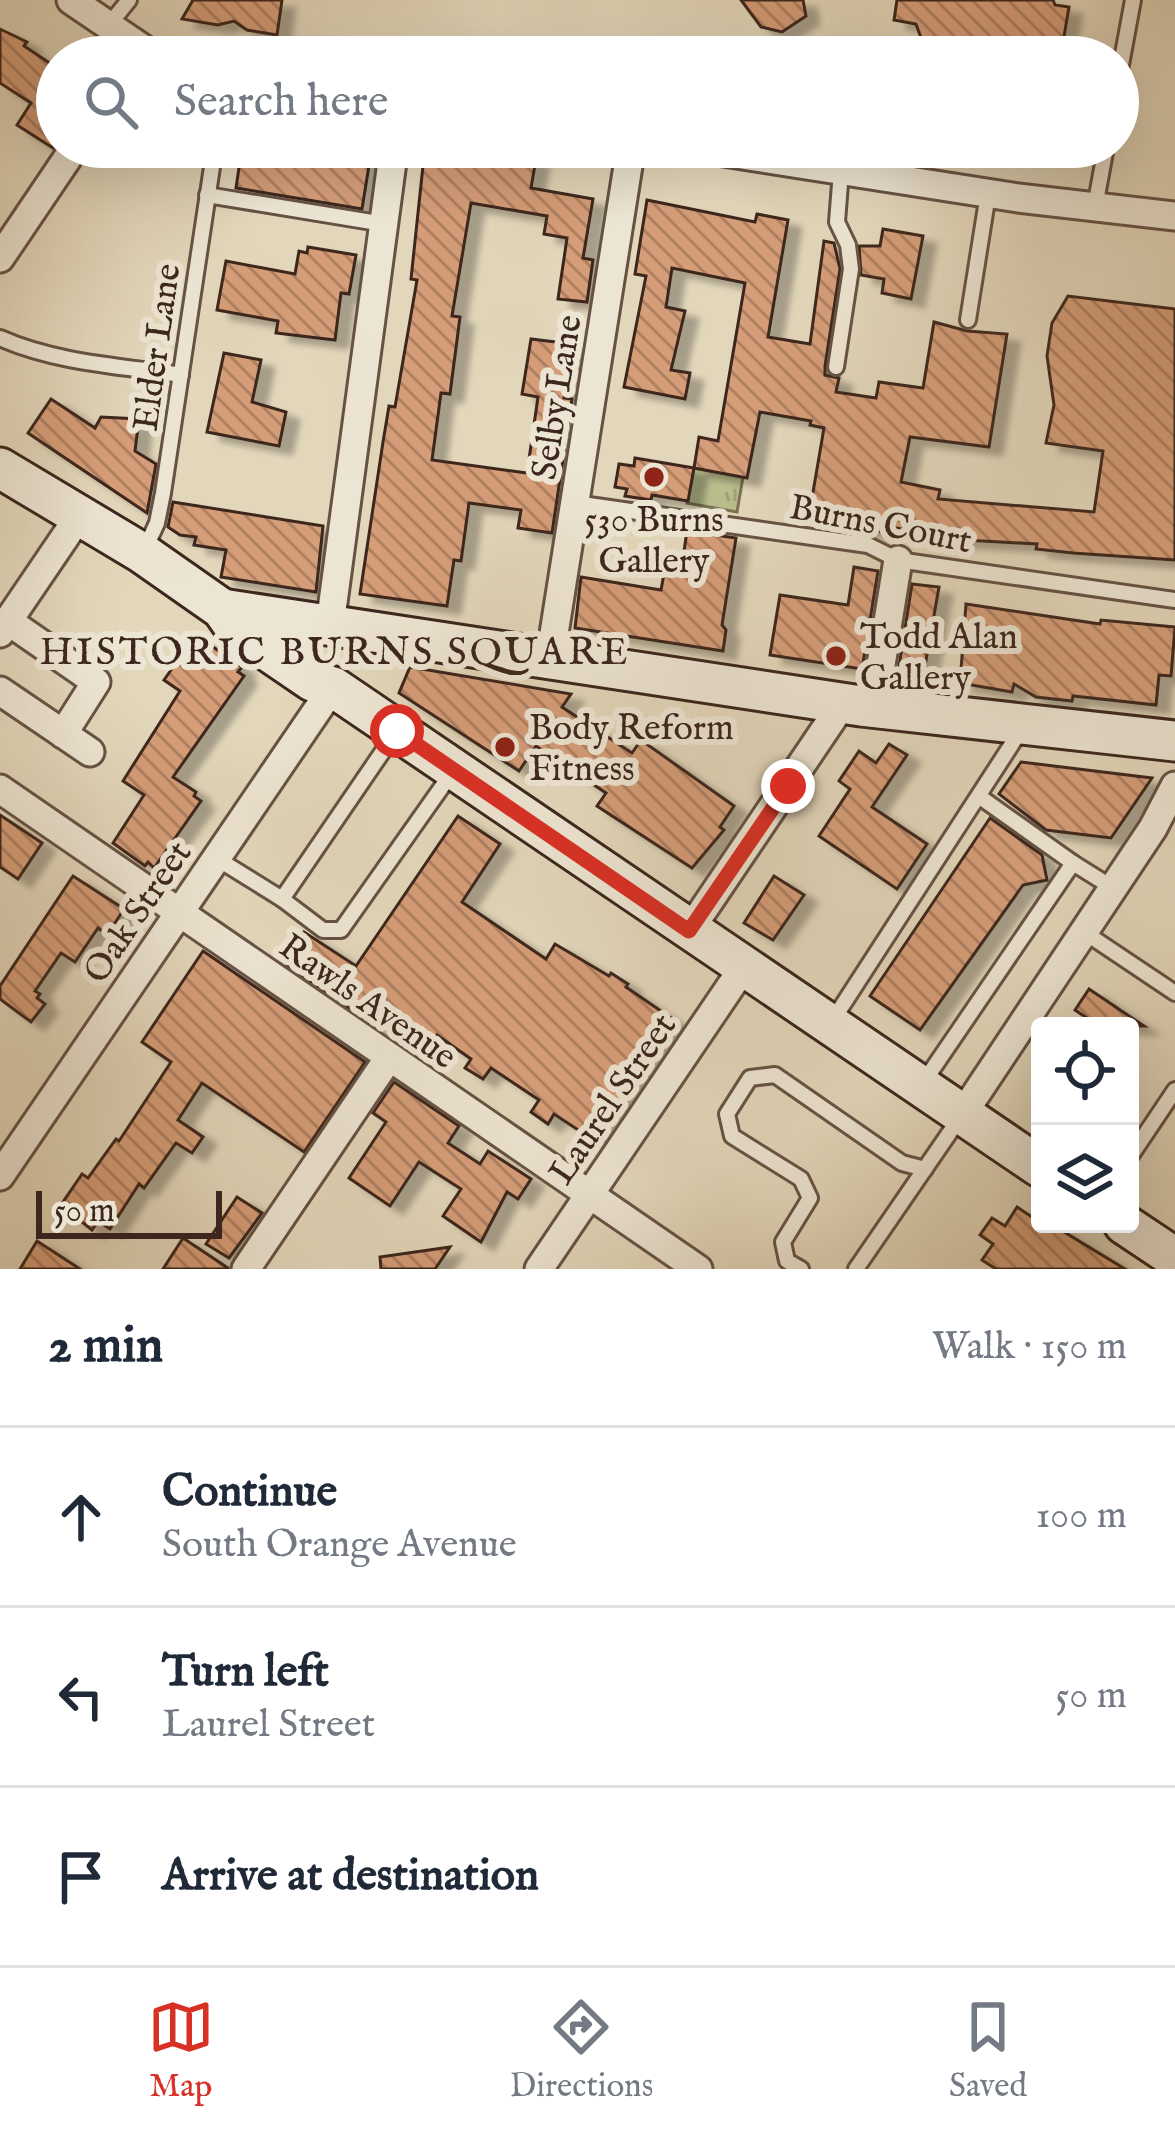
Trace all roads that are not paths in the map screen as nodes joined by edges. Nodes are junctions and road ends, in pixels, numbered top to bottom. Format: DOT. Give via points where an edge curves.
graph roads {
  1 [pos="71,0"];
  2 [pos="130,0"];
  3 [pos="1133,0"];
  4 [pos="109,26"];
  5 [pos="121,36"];
  6 [pos="1126,36"];
  7 [pos="61,168"];
  8 [pos="212,168"];
  9 [pos="391,168"];
  10 [pos="628,168"];
  11 [pos="822,168"];
  12 [pos="1102,168"];
  13 [pos="841,171"];
  14 [pos="988,194"];
  15 [pos="208,195"];
  16 [pos="1095,208"];
  17 [pos="1175,216"];
  18 [pos="384,224"];
  19 [pos="0,258"];
  20 [pos="968,320"];
  21 [pos="0,338"];
  22 [pos="836,367"];
  23 [pos="181,375"];
  24 [pos="0,468"];
  25 [pos="575,502"];
  26 [pos="80,515"];
  27 [pos="142,553"];
  28 [pos="898,560"];
  29 [pos="1175,600"];
  30 [pos="231,610"];
  31 [pos="330,626"];
  32 [pos="4,627"];
  33 [pos="550,659"];
  34 [pos="333,688"];
  35 [pos="0,691"];
  36 [pos="859,706"];
  37 [pos="1023,725"];
  38 [pos="397,731"];
  39 [pos="63,734"];
  40 [pos="1175,741"];
  41 [pos="90,752"];
  42 [pos="454,770"];
  43 [pos="1175,786"];
  44 [pos="0,789"];
  45 [pos="980,797"];
  46 [pos="216,858"];
  47 [pos="1073,862"];
  48 [pos="1114,888"];
  49 [pos="282,899"];
  50 [pos="180,910"];
  51 [pos="689,931"];
  52 [pos="1084,932"];
  53 [pos="743,968"];
  54 [pos="1175,993"];
  55 [pos="829,1027"];
  56 [pos="388,1059"];
  57 [pos="920,1087"];
  58 [pos="1175,1090"];
  59 [pos="962,1115"];
  60 [pos="1139,1144"];
  61 [pos="1031,1161"];
  62 [pos="925,1168"];
  63 [pos="0,1176"];
  64 [pos="589,1196"];
  65 [pos="1133,1233"];
  66 [pos="1159,1258"];
  67 [pos="246,1269"];
  68 [pos="539,1269"];
  69 [pos="698,1269"];
  70 [pos="801,1269"];
  71 [pos="856,1269"];
  1 -- 4 [label="street"];
  2 -- 4 [label="lane"];
  3 -- 6 [label="lane"];
  4 -- 5 [label="street"];
  7 -- 19 [label="street"];
  8 -- 15 [label="lane, Elder Lane"];
  9 -- 18 [label="street"];
  10 -- 25 [label="street, Selby Lane"];
  11 -- 13 [label="street"];
  12 -- 16 [label="lane"];
  13 -- 14 [label="street"];
  13 -- 22 [label="lane" via="837,222 851,269"];
  14 -- 16 [label="street"];
  14 -- 20 [label="lane"];
  15 -- 18 [label="lane"];
  15 -- 23 [label="lane, Elder Lane"];
  16 -- 17 [label="street"];
  18 -- 31 [label="street"];
  21 -- 23 [label="lane" via="80,361"];
  23 -- 27 [label="lane, Elder Lane" via="157,523"];
  24 -- 26 [label="street"];
  25 -- 28 [label="lane, Burns Court" via="868,545"];
  25 -- 33 [label="street, Selby Lane"];
  26 -- 27 [label="street"];
  26 -- 32 [label="street"];
  27 -- 30 [label="street"];
  28 -- 29 [label="lane, Burns Court"];
  28 -- 36 [label="street"];
  30 -- 31 [label="street"];
  30 -- 34 [label="street" via="236,629"];
  31 -- 33 [label="street"];
  32 -- 39 [label="street" via="96,682"];
  33 -- 36 [label="street"];
  34 -- 38 [label="street"];
  34 -- 46 [label="street, Oak Street"];
  35 -- 39 [label="street"];
  36 -- 37 [label="street"];
  36 -- 51 [label="street"];
  37 -- 40 [label="street"];
  37 -- 45 [label="lane"];
  38 -- 42 [label="street"];
  38 -- 49 [label="lane"];
  39 -- 41 [label="street"];
  42 -- 49 [label="lane" via="341,930 323,930"];
  42 -- 51 [label="street"];
  43 -- 48 [label="street"];
  44 -- 50 [label="street, Rawls Avenue"];
  45 -- 47 [label="lane"];
  45 -- 55 [label="lane"];
  46 -- 49 [label="lane"];
  46 -- 50 [label="street, Oak Street"];
  47 -- 48 [label="lane"];
  47 -- 57 [label="lane"];
  48 -- 52 [label="street"];
  50 -- 56 [label="street, Rawls Avenue"];
  50 -- 63 [label="street, Oak Street"];
  51 -- 53 [label="street"];
  52 -- 54 [label="lane"];
  52 -- 59 [label="street"];
  53 -- 55 [label="street"];
  53 -- 64 [label="street, Laurel Street"];
  55 -- 57 [label="street"];
  56 -- 64 [label="street, Rawls Avenue"];
  56 -- 67 [label="street"];
  57 -- 59 [label="street"];
  58 -- 60 [label="lane"];
  59 -- 61 [label="street"];
  59 -- 62 [label="lane"];
  62 -- 70 [label="lane" via="902,1163 775,1075 750,1078 728,1114 733,1136 801,1179 810,1198 783,1242 787,1261"];
  62 -- 71 [label="lane"];
  64 -- 68 [label="street, Laurel Street"];
  64 -- 69 [label="street, Rawls Avenue"];
  65 -- 66 [label="street"];
}
